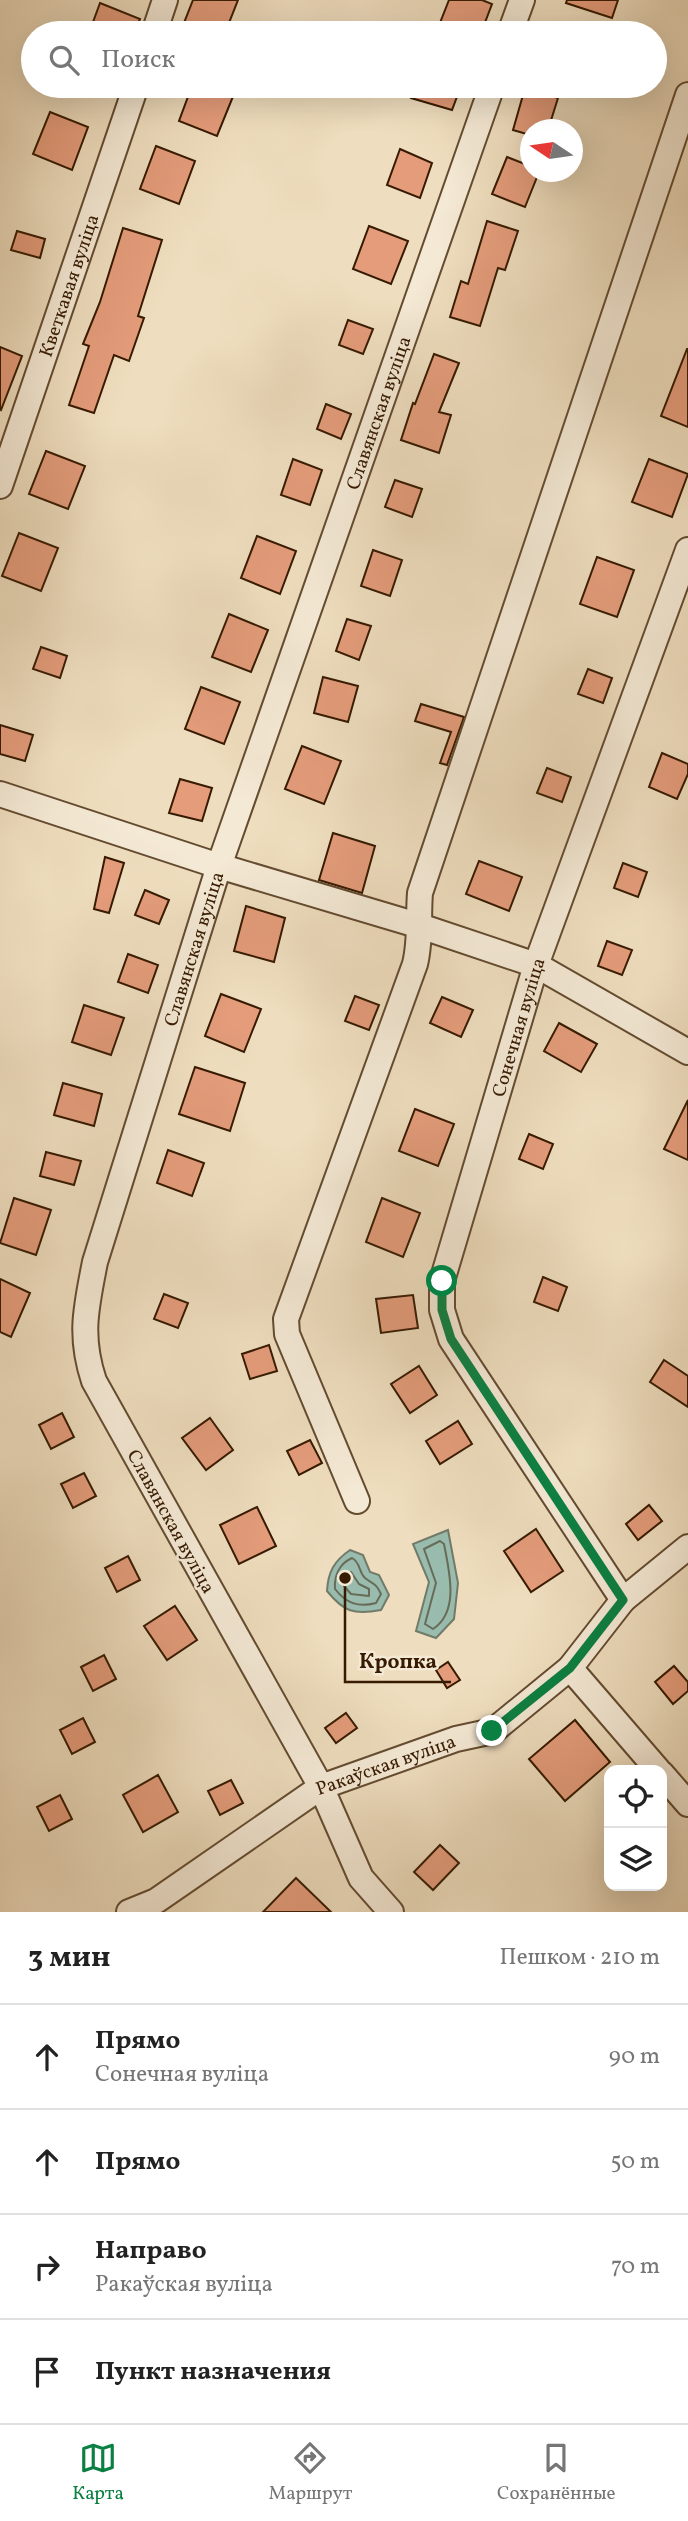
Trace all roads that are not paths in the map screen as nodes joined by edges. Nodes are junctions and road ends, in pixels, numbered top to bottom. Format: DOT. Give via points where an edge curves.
graph roads {
  1 [pos="165,0"];
  2 [pos="522,0"];
  3 [pos="158,21"];
  4 [pos="514,21"];
  5 [pos="688,95"];
  6 [pos="132,98"];
  7 [pos="488,98"];
  8 [pos="0,486"];
  9 [pos="688,550"];
  10 [pos="0,794"];
  11 [pos="219,866"];
  12 [pos="418,925"];
  13 [pos="536,965"];
  14 [pos="688,1052"];
  15 [pos="357,1501"];
  16 [pos="688,1547"];
  17 [pos="623,1600"];
  18 [pos="570,1668"];
  19 [pos="654,1765"];
  20 [pos="667,1780"];
  21 [pos="321,1787"];
  22 [pos="688,1804"];
  23 [pos="129,1912"];
  24 [pos="391,1912"];
  1 -- 3 [label="street"];
  2 -- 4 [label="street"];
  5 -- 12 [label="street" via="420,893"];
  6 -- 8 [label="street, Кветкавая вуліца"];
  7 -- 11 [label="street, Славянская вуліца"];
  9 -- 13 [label="street, Сонечная вуліца"];
  10 -- 11 [label="street"];
  11 -- 12 [label="street"];
  11 -- 21 [label="street, Славянская вуліца" via="95,1262 84,1335 86,1357 94,1381"];
  12 -- 13 [label="street"];
  12 -- 15 [label="street" via="415,964 286,1319 287,1334"];
  13 -- 14 [label="street"];
  13 -- 17 [label="street, Сонечная вуліца" via="442,1281 442,1310 457,1349"];
  16 -- 17 [label="street, Ракаўская вуліца"];
  17 -- 18 [label="street, Ракаўская вуліца"];
  18 -- 19 [label="street"];
  18 -- 21 [label="street, Ракаўская вуліца" via="492,1731 456,1739"];
  20 -- 22 [label="street"];
  21 -- 23 [label="street, Ракаўская вуліца" via="156,1901"];
  21 -- 24 [label="street, Славянская вуліца" via="361,1878"];
}
